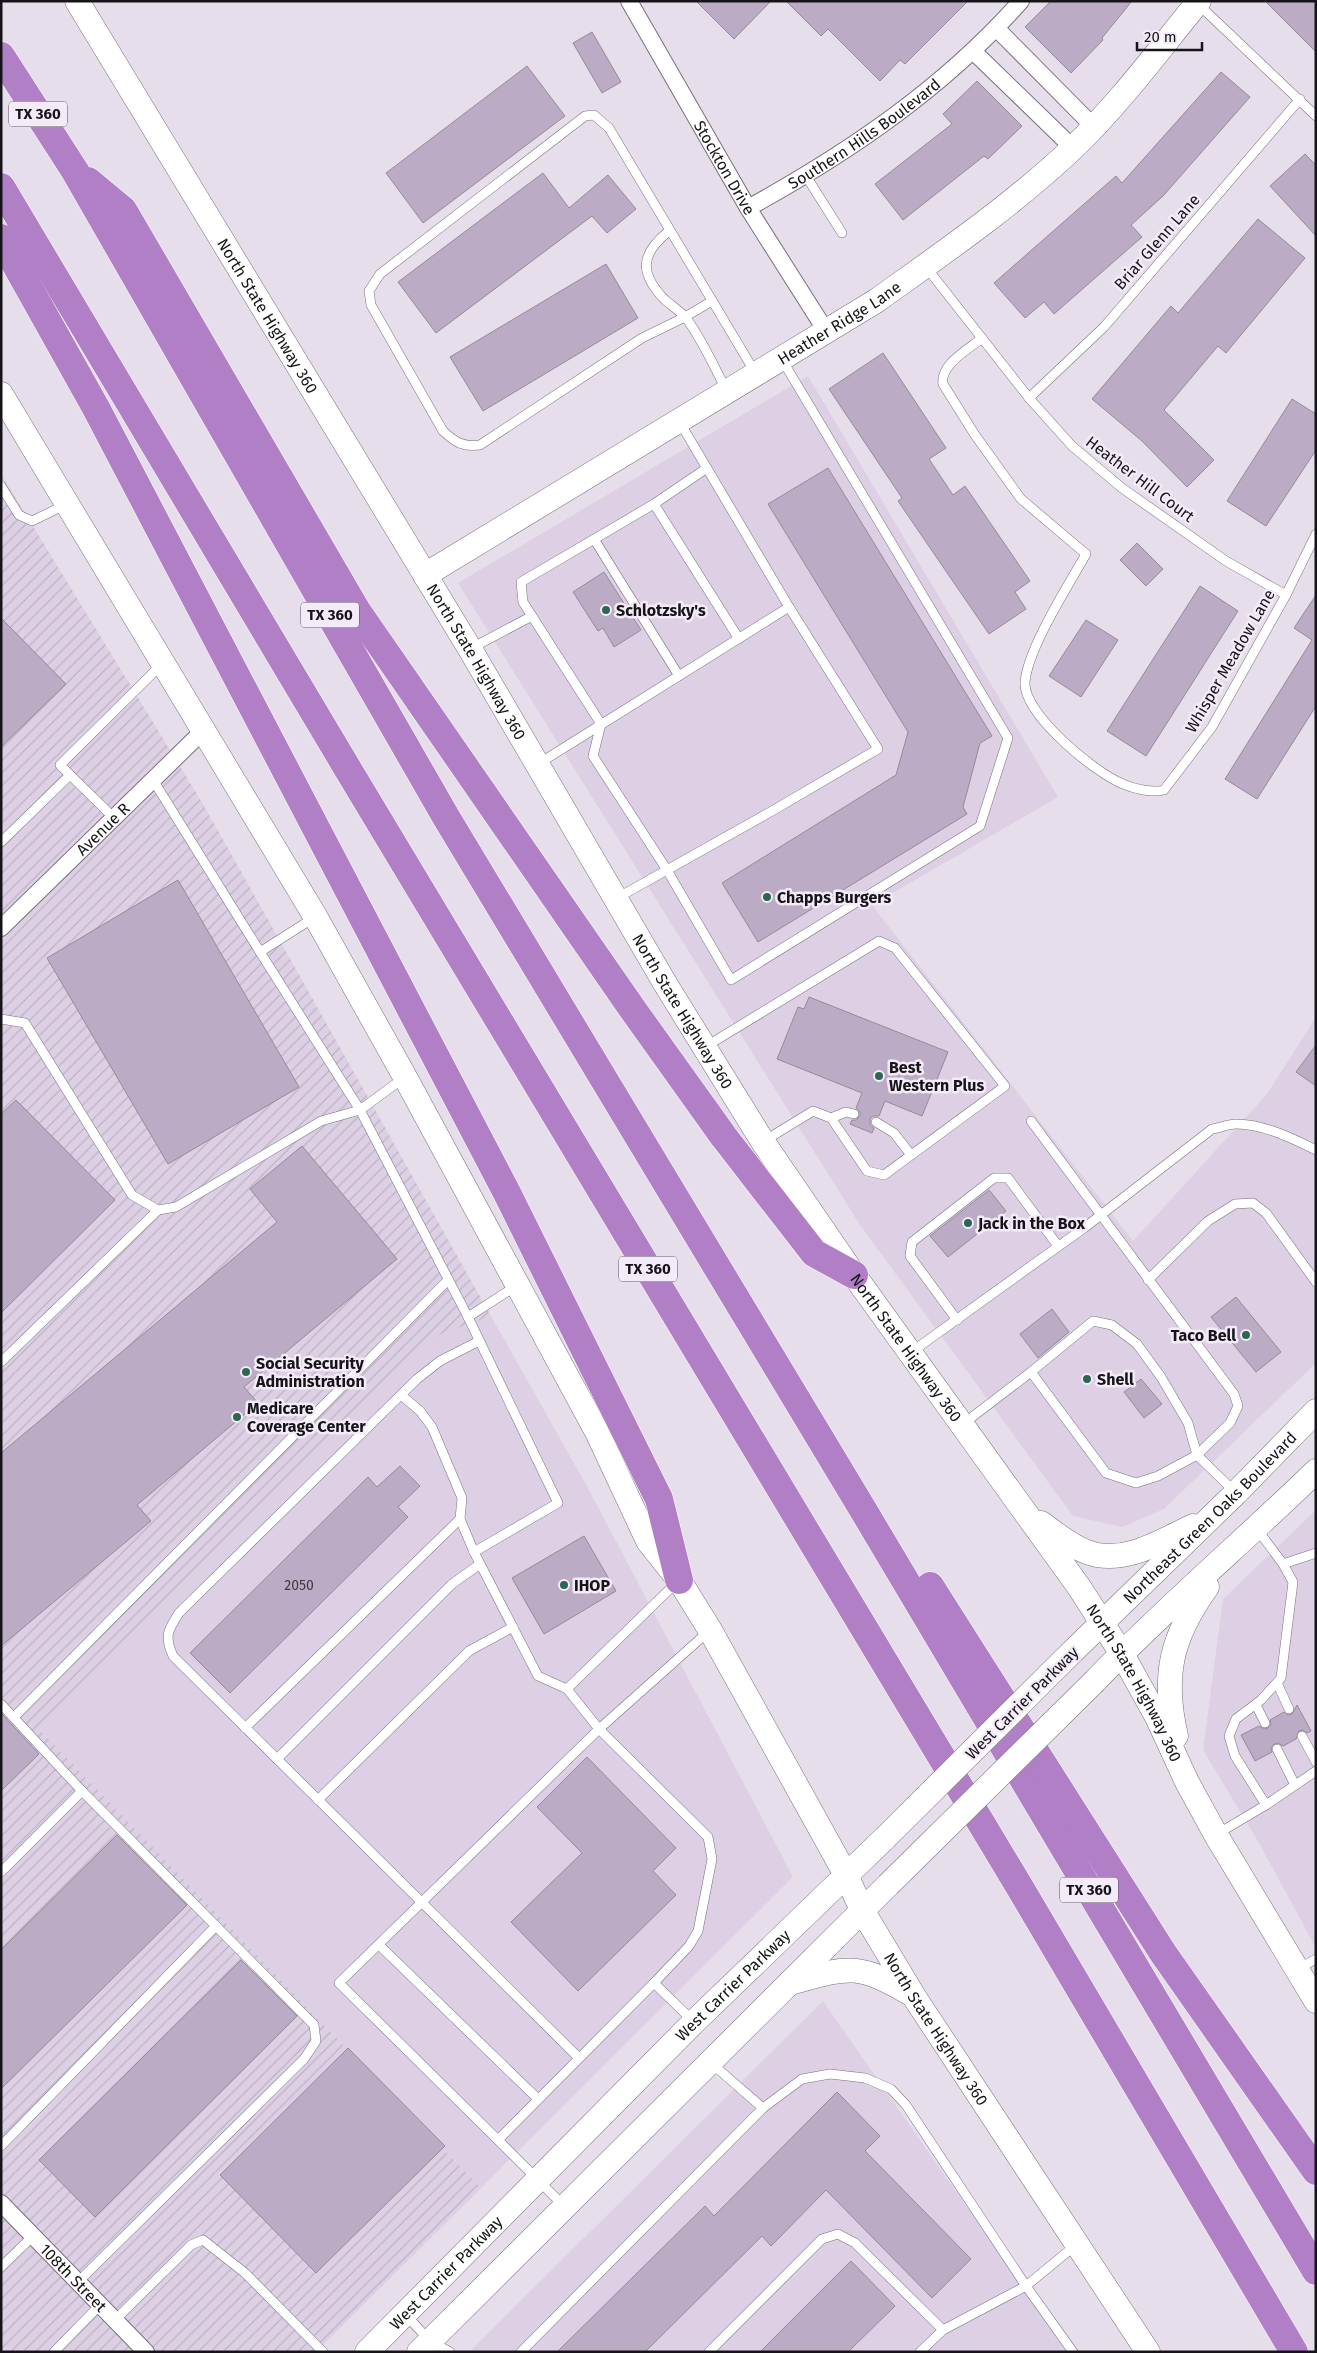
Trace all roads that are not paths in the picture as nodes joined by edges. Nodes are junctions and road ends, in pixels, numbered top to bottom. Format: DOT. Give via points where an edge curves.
graph roads {
  1 [pos="77,1"];
  2 [pos="629,1"];
  3 [pos="1198,2"];
  4 [pos="1017,6"];
  5 [pos="996,28"];
  6 [pos="974,52"];
  7 [pos="1,56"];
  8 [pos="1300,99"];
  9 [pos="1316,116"];
  10 [pos="1094,127"];
  11 [pos="1073,148"];
  12 [pos="75,171"];
  13 [pos="806,176"];
  14 [pos="1,186"];
  15 [pos="748,208"];
  16 [pos="669,231"];
  17 [pos="842,233"];
  18 [pos="1,238"];
  19 [pos="926,266"];
  20 [pos="712,301"];
  21 [pos="685,317"];
  22 [pos="826,331"];
  23 [pos="982,338"];
  24 [pos="781,358"];
  25 [pos="756,374"];
  26 [pos="728,391"];
  27 [pos="1,394"];
  28 [pos="1029,398"];
  29 [pos="679,420"];
  30 [pos="707,468"];
  31 [pos="1,486"];
  32 [pos="68,504"];
  33 [pos="654,504"];
  34 [pos="1316,534"];
  35 [pos="594,539"];
  36 [pos="425,575"];
  37 [pos="1286,595"];
  38 [pos="788,607"];
  39 [pos="532,616"];
  40 [pos="738,638"];
  41 [pos="470,649"];
  42 [pos="164,662"];
  43 [pos="679,676"];
  44 [pos="601,724"];
  45 [pos="204,730"];
  46 [pos="537,764"];
  47 [pos="70,775"];
  48 [pos="153,780"];
  49 [pos="114,818"];
  50 [pos="1,842"];
  51 [pos="667,870"];
  52 [pos="616,898"];
  53 [pos="315,916"];
  54 [pos="1,928"];
  55 [pos="260,952"];
  56 [pos="1,1019"];
  57 [pos="705,1047"];
  58 [pos="405,1077"];
  59 [pos="360,1110"];
  60 [pos="854,1114"];
  61 [pos="831,1118"];
  62 [pos="1031,1121"];
  63 [pos="876,1122"];
  64 [pos="763,1142"];
  65 [pos="1316,1150"];
  66 [pos="911,1155"];
  67 [pos="158,1210"];
  68 [pos="1100,1216"];
  69 [pos="1058,1246"];
  70 [pos="854,1275"];
  71 [pos="448,1280"];
  72 [pos="1148,1280"];
  73 [pos="1316,1282"];
  74 [pos="516,1286"];
  75 [pos="468,1317"];
  76 [pos="957,1320"];
  77 [pos="479,1341"];
  78 [pos="910,1354"];
  79 [pos="1,1362"];
  80 [pos="1031,1372"];
  81 [pos="401,1395"];
  82 [pos="1316,1410"];
  83 [pos="963,1424"];
  84 [pos="1198,1455"];
  85 [pos="1316,1471"];
  86 [pos="1236,1493"];
  87 [pos="862,1508"];
  88 [pos="1027,1512"];
  89 [pos="460,1519"];
  90 [pos="1208,1519"];
  91 [pos="1257,1529"];
  92 [pos="1235,1549"];
  93 [pos="474,1552"];
  94 [pos="1316,1553"];
  95 [pos="480,1564"];
  96 [pos="1283,1564"];
  97 [pos="680,1580"];
  98 [pos="1103,1625"];
  99 [pos="513,1627"];
  100 [pos="710,1630"];
  101 [pos="1122,1654"];
  102 [pos="1276,1684"];
  103 [pos="567,1689"];
  104 [pos="1,1704"];
  105 [pos="1256,1705"];
  106 [pos="1289,1709"];
  107 [pos="14,1717"];
  108 [pos="1264,1723"];
  109 [pos="245,1728"];
  110 [pos="599,1729"];
  111 [pos="1302,1736"];
  112 [pos="1277,1749"];
  113 [pos="277,1759"];
  114 [pos="1316,1762"];
  115 [pos="1316,1771"];
  116 [pos="1187,1782"];
  117 [pos="1295,1785"];
  118 [pos="82,1791"];
  119 [pos="318,1800"];
  120 [pos="1266,1805"];
  121 [pos="1216,1835"];
  122 [pos="1,1872"];
  123 [pos="846,1875"];
  124 [pos="422,1903"];
  125 [pos="862,1910"];
  126 [pos="216,1926"];
  127 [pos="379,1945"];
  128 [pos="1307,1964"];
  129 [pos="654,1982"];
  130 [pos="788,1984"];
  131 [pos="913,1995"];
  132 [pos="1316,2001"];
  133 [pos="694,2022"];
  134 [pos="579,2058"];
  135 [pos="711,2063"];
  136 [pos="538,2099"];
  137 [pos="763,2108"];
  138 [pos="498,2140"];
  139 [pos="1,2146"];
  140 [pos="1316,2171"];
  141 [pos="538,2180"];
  142 [pos="1,2203"];
  143 [pos="565,2207"];
  144 [pos="33,2236"];
  145 [pos="1077,2244"];
  146 [pos="1,2267"];
  147 [pos="1316,2271"];
  148 [pos="78,2282"];
  149 [pos="1026,2286"];
  150 [pos="100,2305"];
  151 [pos="404,2314"];
  152 [pos="115,2320"];
  153 [pos="943,2330"];
  154 [pos="426,2348"];
  155 [pos="54,2352"];
  156 [pos="146,2352"];
  157 [pos="322,2352"];
  158 [pos="366,2352"];
  159 [pos="450,2352"];
  160 [pos="521,2352"];
  161 [pos="709,2352"];
  162 [pos="920,2352"];
  163 [pos="1073,2352"];
  164 [pos="1148,2352"];
  165 [pos="1294,2352"];
  1 -- 36 [label="main road, North State Highway 360"];
  2 -- 15 [label="street, Stockton Drive"];
  3 -- 8 [label="lane"];
  3 -- 10 [label="main road, Heather Ridge Lane"];
  4 -- 5 [label="street, Southern Hills Boulevard"];
  5 -- 6 [label="street, Southern Hills Boulevard"];
  5 -- 10 [label="street"];
  6 -- 11 [label="street"];
  6 -- 13 [label="street, Southern Hills Boulevard" via="906,107"];
  7 -- 12 [label="highway, TX 360"];
  8 -- 9 [label="lane"];
  8 -- 28 [label="lane, Briar Glenn Lane" via="1104,327"];
  10 -- 11 [label="main road, Heather Ridge Lane"];
  11 -- 19 [label="main road, Heather Ridge Lane"];
  12 -- 70 [label="highway" via="123,210 357,611 631,1007 724,1137 814,1253"];
  12 -- 87 [label="highway, TX 360" via="446,817"];
  13 -- 15 [label="street, Southern Hills Boulevard"];
  13 -- 17 [label="lane"];
  14 -- 165 [label="highway, TX 360" via="1014,1878"];
  15 -- 22 [label="street, Stockton Drive"];
  16 -- 20 [label="lane"];
  16 -- 21 [label="lane" via="654,243 647,254 646,266 654,287"];
  16 -- 21 [label="lane" via="609,128 594,115 585,116 380,274 369,291 371,305 444,431 455,442 468,446 480,445 642,338"];
  18 -- 97 [label="highway" via="96,408 507,1193 659,1499"];
  19 -- 22 [label="main road, Heather Ridge Lane"];
  19 -- 23 [label="lane, Heather Hill Court"];
  20 -- 21 [label="lane"];
  20 -- 25 [label="lane"];
  21 -- 26 [label="lane"];
  22 -- 24 [label="main road, Heather Ridge Lane"];
  23 -- 28 [label="lane, Heather Hill Court"];
  23 -- 37 [label="lane, Whisper Meadow Lane" via="954,360 942,378 943,384 1021,499 1086,554 1032,654 1025,684 1032,707 1051,730 1093,766 1122,784 1156,792 1164,790 1212,727"];
  24 -- 25 [label="main road, Heather Ridge Lane"];
  24 -- 51 [label="lane" via="1008,738 980,826 731,980"];
  25 -- 26 [label="main road, Heather Ridge Lane"];
  26 -- 29 [label="main road, Heather Ridge Lane"];
  27 -- 32 [label="main road, North State Highway 360"];
  28 -- 37 [label="lane, Heather Hill Court" via="1072,446 1122,488 1226,561"];
  29 -- 30 [label="lane"];
  29 -- 36 [label="main road, Heather Ridge Lane"];
  30 -- 33 [label="lane"];
  30 -- 38 [label="lane"];
  31 -- 32 [label="lane" via="19,515 32,521"];
  32 -- 42 [label="main road, North State Highway 360"];
  33 -- 35 [label="lane"];
  33 -- 40 [label="lane"];
  34 -- 37 [label="lane, Whisper Meadow Lane"];
  35 -- 39 [label="lane" via="521,582 523,602"];
  35 -- 43 [label="lane"];
  36 -- 41 [label="main road, North State Highway 360"];
  38 -- 40 [label="lane"];
  38 -- 51 [label="lane" via="878,749"];
  39 -- 41 [label="lane"];
  39 -- 44 [label="lane"];
  40 -- 43 [label="lane"];
  41 -- 46 [label="main road, North State Highway 360"];
  42 -- 45 [label="main road, North State Highway 360"];
  42 -- 47 [label="lane" via="60,765"];
  43 -- 44 [label="lane"];
  44 -- 46 [label="lane"];
  44 -- 51 [label="lane" via="593,756"];
  45 -- 48 [label="street, Avenue R"];
  45 -- 53 [label="main road, North State Highway 360"];
  46 -- 52 [label="main road, North State Highway 360"];
  47 -- 49 [label="lane"];
  47 -- 50 [label="lane"];
  48 -- 49 [label="street, Avenue R"];
  48 -- 55 [label="lane"];
  49 -- 54 [label="street, Avenue R"];
  51 -- 52 [label="lane"];
  52 -- 57 [label="main road, North State Highway 360"];
  53 -- 55 [label="lane"];
  53 -- 58 [label="main road, North State Highway 360"];
  55 -- 59 [label="lane"];
  56 -- 67 [label="lane" via="25,1023 132,1195"];
  57 -- 64 [label="main road, North State Highway 360"];
  57 -- 66 [label="lane" via="879,940 895,948 1005,1086"];
  58 -- 59 [label="lane"];
  58 -- 74 [label="main road, North State Highway 360"];
  59 -- 67 [label="lane" via="321,1121 176,1207"];
  59 -- 71 [label="lane"];
  60 -- 61 [label="lane" via="846,1112"];
  61 -- 64 [label="lane" via="813,1110"];
  61 -- 66 [label="lane" via="867,1171 884,1175"];
  62 -- 68 [label="lane"];
  63 -- 66 [label="lane" via="894,1133"];
  64 -- 70 [label="main road, North State Highway 360"];
  65 -- 68 [label="lane" via="1256,1127 1235,1124 1212,1129"];
  67 -- 79 [label="lane"];
  68 -- 69 [label="lane"];
  68 -- 72 [label="lane"];
  69 -- 76 [label="lane"];
  69 -- 76 [label="lane" via="1008,1178 994,1178 912,1242 910,1256"];
  70 -- 78 [label="main road, North State Highway 360"];
  71 -- 75 [label="lane"];
  71 -- 107 [label="lane"];
  72 -- 73 [label="lane" via="1208,1221 1235,1204 1252,1203 1266,1213"];
  72 -- 84 [label="lane" via="1234,1394 1238,1406 1230,1422"];
  74 -- 75 [label="lane"];
  74 -- 97 [label="main road, North State Highway 360" via="597,1432 648,1541"];
  75 -- 77 [label="lane"];
  76 -- 78 [label="lane"];
  77 -- 81 [label="lane" via="440,1361"];
  77 -- 93 [label="lane" via="558,1502"];
  78 -- 83 [label="main road, North State Highway 360"];
  80 -- 83 [label="lane"];
  80 -- 84 [label="lane" via="1106,1473 1136,1483 1158,1476"];
  80 -- 84 [label="lane" via="1093,1321 1112,1325 1137,1344 1161,1377 1188,1423"];
  81 -- 89 [label="lane" via="420,1410 432,1428 462,1498"];
  81 -- 109 [label="lane" via="179,1613 168,1630 168,1644 173,1656"];
  82 -- 86 [label="main road, Northeast Green Oaks Boulevard"];
  83 -- 88 [label="main road, North State Highway 360"];
  84 -- 86 [label="lane"];
  85 -- 91 [label="main road"];
  86 -- 90 [label="main road, Northeast Green Oaks Boulevard"];
  87 -- 140 [label="highway" via="913,1560 1163,1953"];
  87 -- 147 [label="highway, TX 360"];
  88 -- 90 [label="main road" via="1087,1552 1107,1556 1137,1553"];
  88 -- 98 [label="main road, North State Highway 360"];
  89 -- 93 [label="lane"];
  89 -- 109 [label="lane"];
  90 -- 98 [label="main road, Northeast Green Oaks Boulevard"];
  91 -- 92 [label="main road"];
  91 -- 96 [label="lane"];
  92 -- 101 [label="main road"];
  92 -- 116 [label="main road" via="1194,1605 1179,1633 1170,1666 1169,1708"];
  93 -- 95 [label="lane"];
  94 -- 96 [label="lane"];
  95 -- 99 [label="lane"];
  95 -- 113 [label="lane" via="452,1584"];
  96 -- 102 [label="lane" via="1293,1582 1281,1678"];
  97 -- 100 [label="main road, North State Highway 360"];
  97 -- 103 [label="lane"];
  98 -- 101 [label="main road, North State Highway 360"];
  98 -- 123 [label="main road, West Carrier Parkway, bridge"];
  99 -- 103 [label="lane" via="538,1676"];
  99 -- 119 [label="lane" via="470,1651"];
  100 -- 110 [label="lane"];
  100 -- 123 [label="main road, North State Highway 360"];
  101 -- 116 [label="main road, North State Highway 360" via="1157,1717"];
  101 -- 125 [label="main road, bridge"];
  102 -- 105 [label="lane"];
  102 -- 106 [label="lane"];
  103 -- 110 [label="lane"];
  104 -- 107 [label="lane"];
  105 -- 108 [label="lane"];
  105 -- 120 [label="lane" via="1236,1719 1230,1736 1235,1756"];
  107 -- 118 [label="lane"];
  109 -- 113 [label="lane"];
  110 -- 124 [label="lane"];
  110 -- 129 [label="lane" via="708,1837 712,1848 698,1931 689,1946"];
  111 -- 114 [label="lane"];
  112 -- 117 [label="lane"];
  113 -- 119 [label="lane"];
  115 -- 117 [label="lane"];
  116 -- 121 [label="main road, North State Highway 360"];
  117 -- 120 [label="lane"];
  118 -- 122 [label="lane"];
  118 -- 126 [label="lane"];
  119 -- 124 [label="lane"];
  120 -- 121 [label="lane"];
  121 -- 128 [label="main road, North State Highway 360"];
  123 -- 125 [label="main road, North State Highway 360"];
  123 -- 133 [label="main road, West Carrier Parkway"];
  124 -- 127 [label="lane"];
  124 -- 134 [label="lane"];
  125 -- 130 [label="main road"];
  125 -- 131 [label="main road, North State Highway 360"];
  126 -- 139 [label="lane"];
  126 -- 148 [label="lane" via="314,2025 316,2042 304,2059"];
  127 -- 136 [label="lane"];
  127 -- 138 [label="lane" via="339,1984"];
  128 -- 132 [label="main road, North State Highway 360"];
  129 -- 133 [label="lane"];
  129 -- 134 [label="lane"];
  130 -- 131 [label="main road" via="834,1971 856,1969 875,1974"];
  130 -- 135 [label="main road"];
  131 -- 145 [label="main road, North State Highway 360"];
  133 -- 141 [label="main road, West Carrier Parkway"];
  134 -- 136 [label="lane"];
  135 -- 137 [label="lane"];
  135 -- 143 [label="main road"];
  136 -- 138 [label="lane"];
  137 -- 149 [label="lane" via="802,2079 830,2074 865,2078 891,2089 906,2105"];
  137 -- 160 [label="lane"];
  138 -- 141 [label="lane"];
  141 -- 143 [label="lane"];
  141 -- 151 [label="main road, West Carrier Parkway"];
  142 -- 144 [label="street, 108th Street"];
  143 -- 154 [label="main road"];
  144 -- 146 [label="lane"];
  144 -- 148 [label="street, 108th Street"];
  145 -- 149 [label="lane"];
  145 -- 164 [label="main road, North State Highway 360"];
  148 -- 150 [label="street, 108th Street"];
  149 -- 153 [label="lane"];
  149 -- 163 [label="lane"];
  150 -- 152 [label="street, 108th Street"];
  150 -- 155 [label="lane"];
  151 -- 154 [label="lane"];
  151 -- 158 [label="main road, West Carrier Parkway"];
  152 -- 156 [label="street, 108th Street"];
  152 -- 157 [label="lane" via="191,2245 203,2240 245,2273"];
  153 -- 161 [label="lane" via="855,2243 838,2234 822,2239"];
  153 -- 162 [label="lane"];
  154 -- 159 [label="lane"];
}
